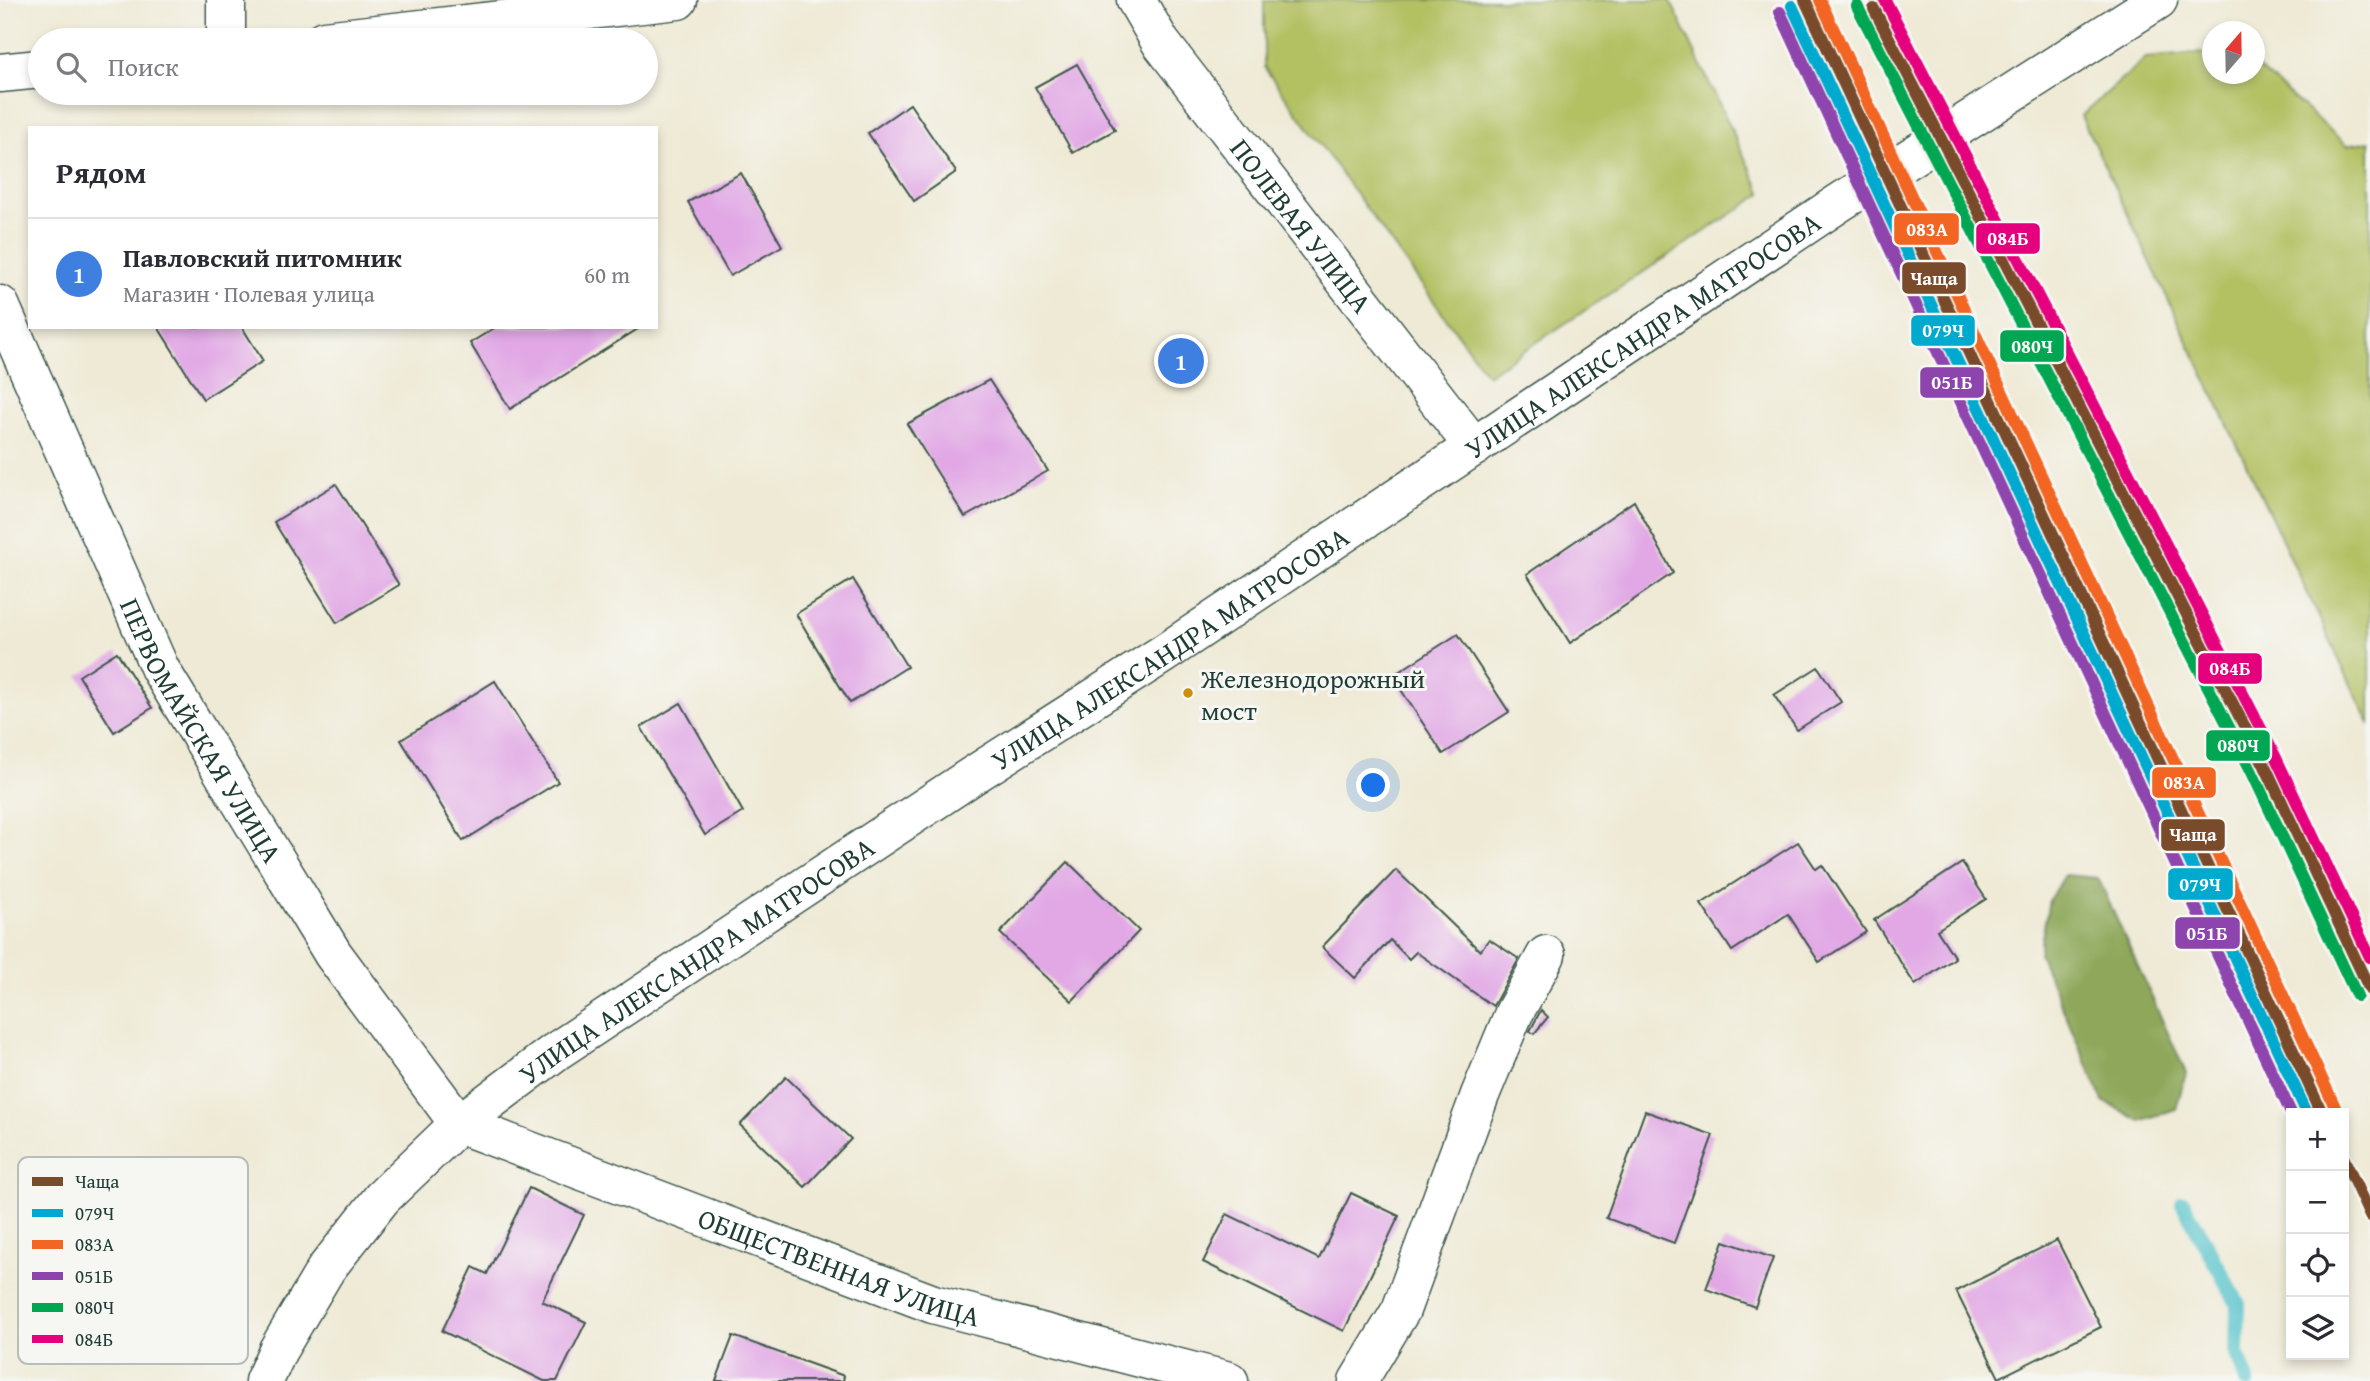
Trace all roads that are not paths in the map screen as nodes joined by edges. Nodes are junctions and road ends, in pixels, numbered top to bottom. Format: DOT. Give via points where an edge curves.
graph roads {
  1 [pos="226,0"];
  2 [pos="678,0"];
  3 [pos="1136,0"];
  4 [pos="1166,0"];
  5 [pos="2158,0"];
  6 [pos="226,28"];
  7 [pos="430,28"];
  8 [pos="1161,43"];
  9 [pos="28,70"];
  10 [pos="0,73"];
  11 [pos="0,305"];
  12 [pos="1474,447"];
  13 [pos="1546,955"];
  14 [pos="459,1124"];
  15 [pos="264,1381"];
  16 [pos="1229,1381"];
  17 [pos="1358,1381"];
  1 -- 6 [label="street"];
  2 -- 7 [label="street"];
  3 -- 8 [label="street, ПОЛЕВАЯ УЛИЦА"];
  4 -- 8 [label="street"];
  5 -- 12 [label="street, УЛИЦА АЛЕКСАНДРА МАТРОСОВА" via="1839,203"];
  8 -- 12 [label="street, ПОЛЕВАЯ УЛИЦА"];
  9 -- 10 [label="street"];
  11 -- 14 [label="street, ПЕРВОМАЙСКАЯ УЛИЦА" via="160,669 333,954"];
  12 -- 14 [label="street, УЛИЦА АЛЕКСАНДРА МАТРОСОВА" via="555,1052"];
  13 -- 17 [label="street" via="1514,1013 1480,1095 1401,1310"];
  14 -- 15 [label="street, УЛИЦА АЛЕКСАНДРА МАТРОСОВА" via="382,1198 326,1269"];
  14 -- 16 [label="street, ОБЩЕСТВЕННАЯ УЛИЦА" via="933,1304"];
}
